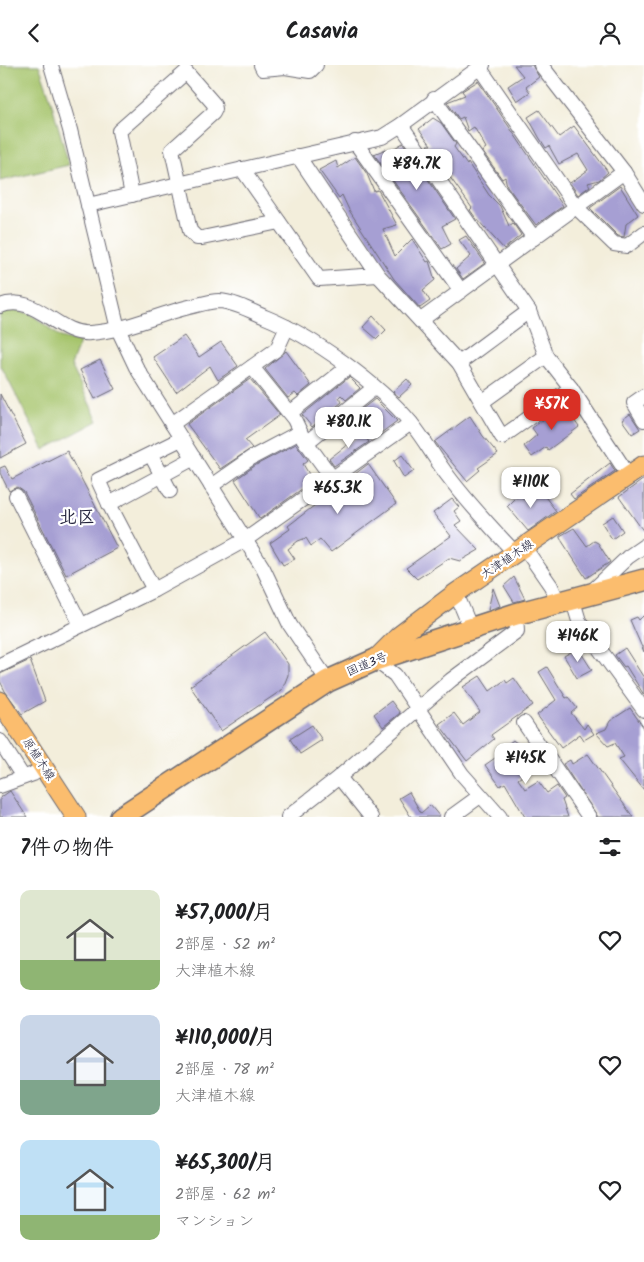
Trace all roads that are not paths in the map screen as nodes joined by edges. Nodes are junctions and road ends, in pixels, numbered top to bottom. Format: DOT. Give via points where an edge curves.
graph roads {
  1 [pos="51,65"];
  2 [pos="261,65"];
  3 [pos="316,65"];
  4 [pos="541,65"];
  5 [pos="481,66"];
  6 [pos="434,99"];
  7 [pos="401,125"];
  8 [pos="355,143"];
  9 [pos="298,156"];
  10 [pos="242,169"];
  11 [pos="624,172"];
  12 [pos="179,184"];
  13 [pos="132,195"];
  14 [pos="644,204"];
  15 [pos="88,205"];
  16 [pos="576,207"];
  17 [pos="279,222"];
  18 [pos="644,233"];
  19 [pos="534,238"];
  20 [pos="499,265"];
  21 [pos="378,275"];
  22 [pos="461,291"];
  23 [pos="0,306"];
  24 [pos="529,311"];
  25 [pos="421,320"];
  26 [pos="287,327"];
  27 [pos="118,329"];
  28 [pos="546,356"];
  29 [pos="459,363"];
  30 [pos="252,367"];
  31 [pos="348,367"];
  32 [pos="374,388"];
  33 [pos="571,388"];
  34 [pos="644,396"];
  35 [pos="482,402"];
  36 [pos="290,413"];
  37 [pos="644,420"];
  38 [pos="411,423"];
  39 [pos="172,424"];
  40 [pos="303,437"];
  41 [pos="181,439"];
  42 [pos="151,455"];
  43 [pos="194,458"];
  44 [pos="637,470"];
  45 [pos="162,476"];
  46 [pos="333,479"];
  47 [pos="211,485"];
  48 [pos="170,491"];
  49 [pos="16,496"];
  50 [pos="109,504"];
  51 [pos="245,540"];
  52 [pos="644,546"];
  53 [pos="520,550"];
  54 [pos="644,580"];
  55 [pos="154,590"];
  56 [pos="456,593"];
  57 [pos="574,600"];
  58 [pos="516,615"];
  59 [pos="82,625"];
  60 [pos="472,629"];
  61 [pos="375,660"];
  62 [pos="0,665"];
  63 [pos="328,681"];
  64 [pos="2,707"];
  65 [pos="420,709"];
  66 [pos="644,710"];
  67 [pos="524,723"];
  68 [pos="0,741"];
  69 [pos="44,767"];
  70 [pos="23,777"];
  71 [pos="339,777"];
  72 [pos="0,786"];
  73 [pos="480,796"];
  74 [pos="76,817"];
  75 [pos="122,817"];
  76 [pos="288,817"];
  77 [pos="371,817"];
  78 [pos="451,817"];
  79 [pos="500,817"];
  80 [pos="589,817"];
  1 -- 15 [label="street"];
  2 -- 3 [label="street" via="263,69 285,67 310,71"];
  4 -- 11 [label="street"];
  5 -- 6 [label="street"];
  5 -- 16 [label="street"];
  6 -- 7 [label="street"];
  6 -- 19 [label="street"];
  7 -- 8 [label="street" via="382,137"];
  7 -- 20 [label="street"];
  8 -- 9 [label="street"];
  8 -- 22 [label="street"];
  9 -- 10 [label="street"];
  9 -- 21 [label="street"];
  10 -- 12 [label="street"];
  10 -- 17 [label="street"];
  11 -- 14 [label="street"];
  11 -- 16 [label="street"];
  12 -- 13 [label="street"];
  12 -- 13 [label="street" via="172,150 216,109 186,72 119,131"];
  12 -- 17 [label="street" via="190,231 197,238"];
  13 -- 15 [label="street"];
  15 -- 27 [label="street"];
  16 -- 18 [label="street" via="614,244 627,245"];
  16 -- 19 [label="street"];
  17 -- 21 [label="street" via="319,279"];
  19 -- 20 [label="street"];
  20 -- 22 [label="street"];
  20 -- 24 [label="street"];
  21 -- 25 [label="street"];
  22 -- 25 [label="street"];
  23 -- 27 [label="street" via="10,302 36,308 62,325 88,334"];
  24 -- 28 [label="street"];
  24 -- 29 [label="street"];
  25 -- 29 [label="street"];
  26 -- 27 [label="street" via="240,306 218,301"];
  26 -- 30 [label="street" via="277,349"];
  26 -- 31 [label="street" via="314,341"];
  27 -- 39 [label="street" via="136,367"];
  28 -- 33 [label="street"];
  28 -- 35 [label="street"];
  29 -- 35 [label="street"];
  30 -- 36 [label="street"];
  30 -- 39 [label="street"];
  31 -- 32 [label="street"];
  31 -- 36 [label="street"];
  32 -- 38 [label="street"];
  32 -- 40 [label="street"];
  33 -- 35 [label="street" via="502,437"];
  33 -- 44 [label="street"];
  34 -- 37 [label="street" via="634,403"];
  36 -- 40 [label="street"];
  38 -- 46 [label="street"];
  38 -- 53 [label="street" via="449,478"];
  39 -- 41 [label="street"];
  40 -- 46 [label="street"];
  40 -- 47 [label="street" via="251,458"];
  41 -- 42 [label="street"];
  41 -- 43 [label="street"];
  42 -- 45 [label="street"];
  42 -- 50 [label="street" via="98,480"];
  43 -- 45 [label="street"];
  43 -- 47 [label="street"];
  44 -- 53 [label="main road, 大津植木線"];
  45 -- 48 [label="street"];
  45 -- 50 [label="street"];
  46 -- 51 [label="street"];
  47 -- 51 [label="street"];
  49 -- 59 [label="street"];
  50 -- 55 [label="street"];
  51 -- 55 [label="street"];
  51 -- 63 [label="street" via="263,568 290,625"];
  52 -- 57 [label="street"];
  53 -- 56 [label="main road, 大津植木線"];
  53 -- 57 [label="street" via="551,586"];
  54 -- 57 [label="highway, 国道3号"];
  55 -- 59 [label="street"];
  56 -- 60 [label="street"];
  56 -- 61 [label="main road, 大津植木線"];
  57 -- 58 [label="highway, 国道3号"];
  57 -- 66 [label="street" via="579,621"];
  58 -- 60 [label="highway, 国道3号"];
  58 -- 65 [label="street" via="517,631 451,680"];
  59 -- 62 [label="street"];
  60 -- 61 [label="highway, 国道3号"];
  61 -- 63 [label="highway, 国道3号"];
  61 -- 65 [label="street" via="395,675"];
  63 -- 75 [label="highway, 国道3号"];
  64 -- 69 [label="main road, 原植木線"];
  65 -- 71 [label="street"];
  65 -- 73 [label="street"];
  67 -- 80 [label="street"];
  68 -- 70 [label="street"];
  69 -- 70 [label="street"];
  69 -- 74 [label="main road, 原植木線"];
  70 -- 72 [label="street"];
  71 -- 76 [label="street"];
  71 -- 77 [label="street"];
  73 -- 78 [label="street"];
  73 -- 79 [label="street"];
}
